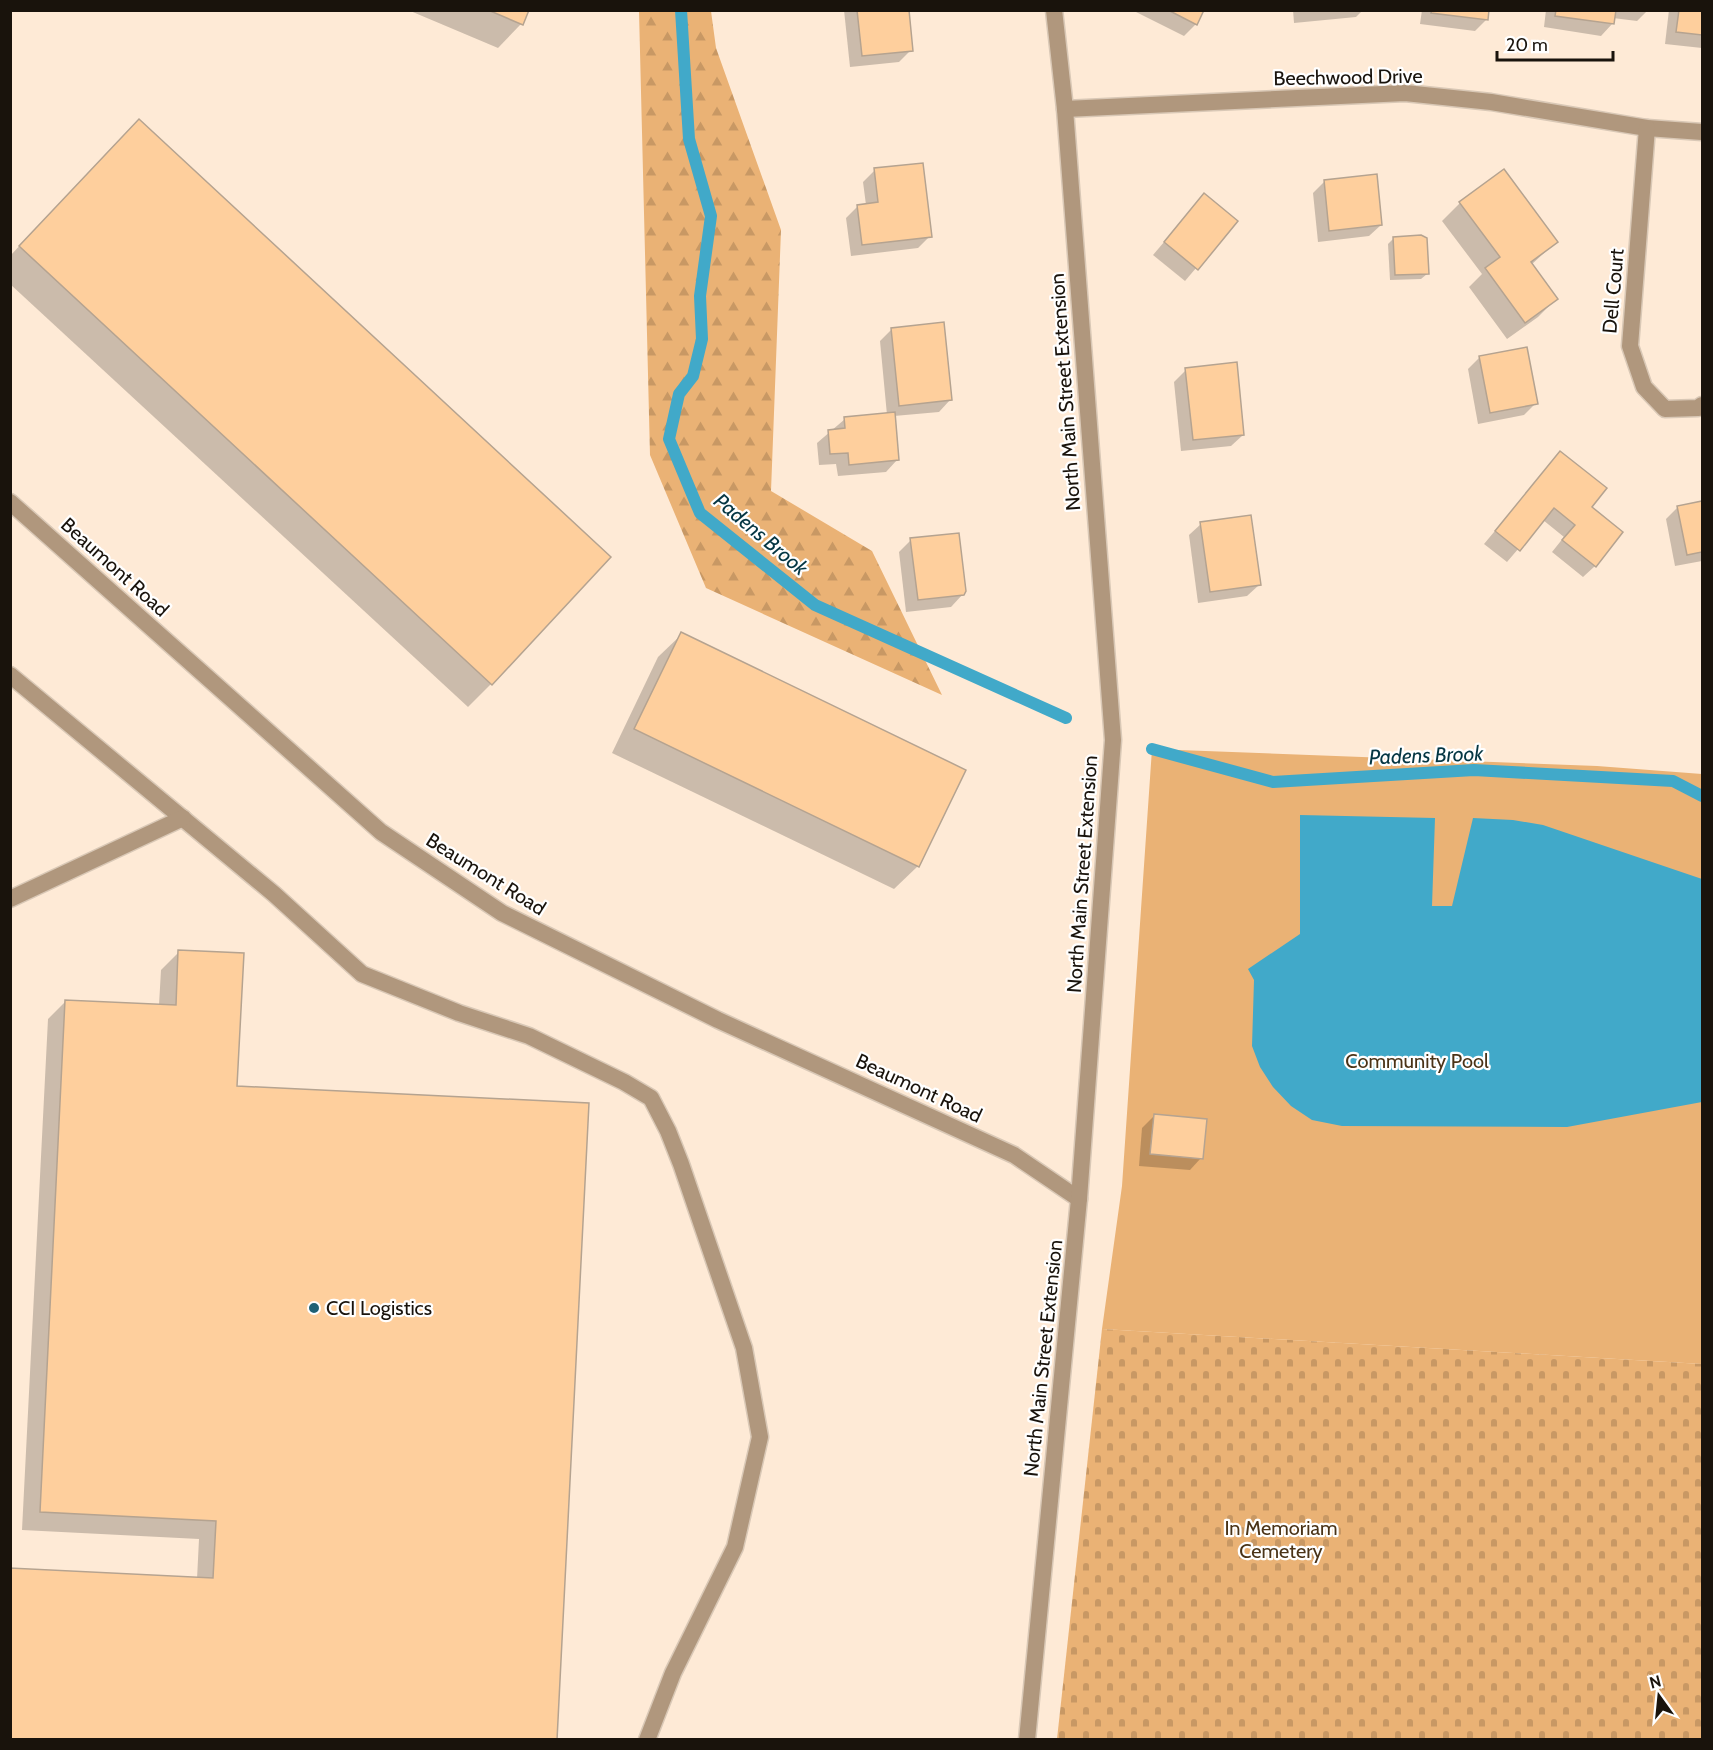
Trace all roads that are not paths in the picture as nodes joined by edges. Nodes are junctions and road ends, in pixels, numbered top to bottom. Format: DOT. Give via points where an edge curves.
graph roads {
  1 [pos="1054,10"];
  2 [pos="1065,109"];
  3 [pos="1647,128"];
  4 [pos="1702,132"];
  5 [pos="1702,405"];
  6 [pos="10,502"];
  7 [pos="10,675"];
  8 [pos="183,818"];
  9 [pos="10,899"];
  10 [pos="1080,1199"];
  11 [pos="647,1740"];
  12 [pos="1027,1740"];
  1 -- 2 [label="street, North Main Street Extension"];
  2 -- 3 [label="street, Beechwood Drive" via="1406,93 1491,102"];
  2 -- 10 [label="street, North Main Street Extension" via="1113,740"];
  3 -- 4 [label="street, Beechwood Drive"];
  3 -- 5 [label="street, Dell Court" via="1630,346 1644,387 1665,409"];
  6 -- 10 [label="street, Beaumont Road" via="381,832 502,913 718,1020 1014,1155"];
  7 -- 8 [label="street"];
  8 -- 9 [label="street"];
  8 -- 11 [label="street" via="362,974 528,1036 624,1082 651,1098 668,1131 744,1347 760,1437 735,1546 673,1673"];
  10 -- 12 [label="street, North Main Street Extension"];
}
